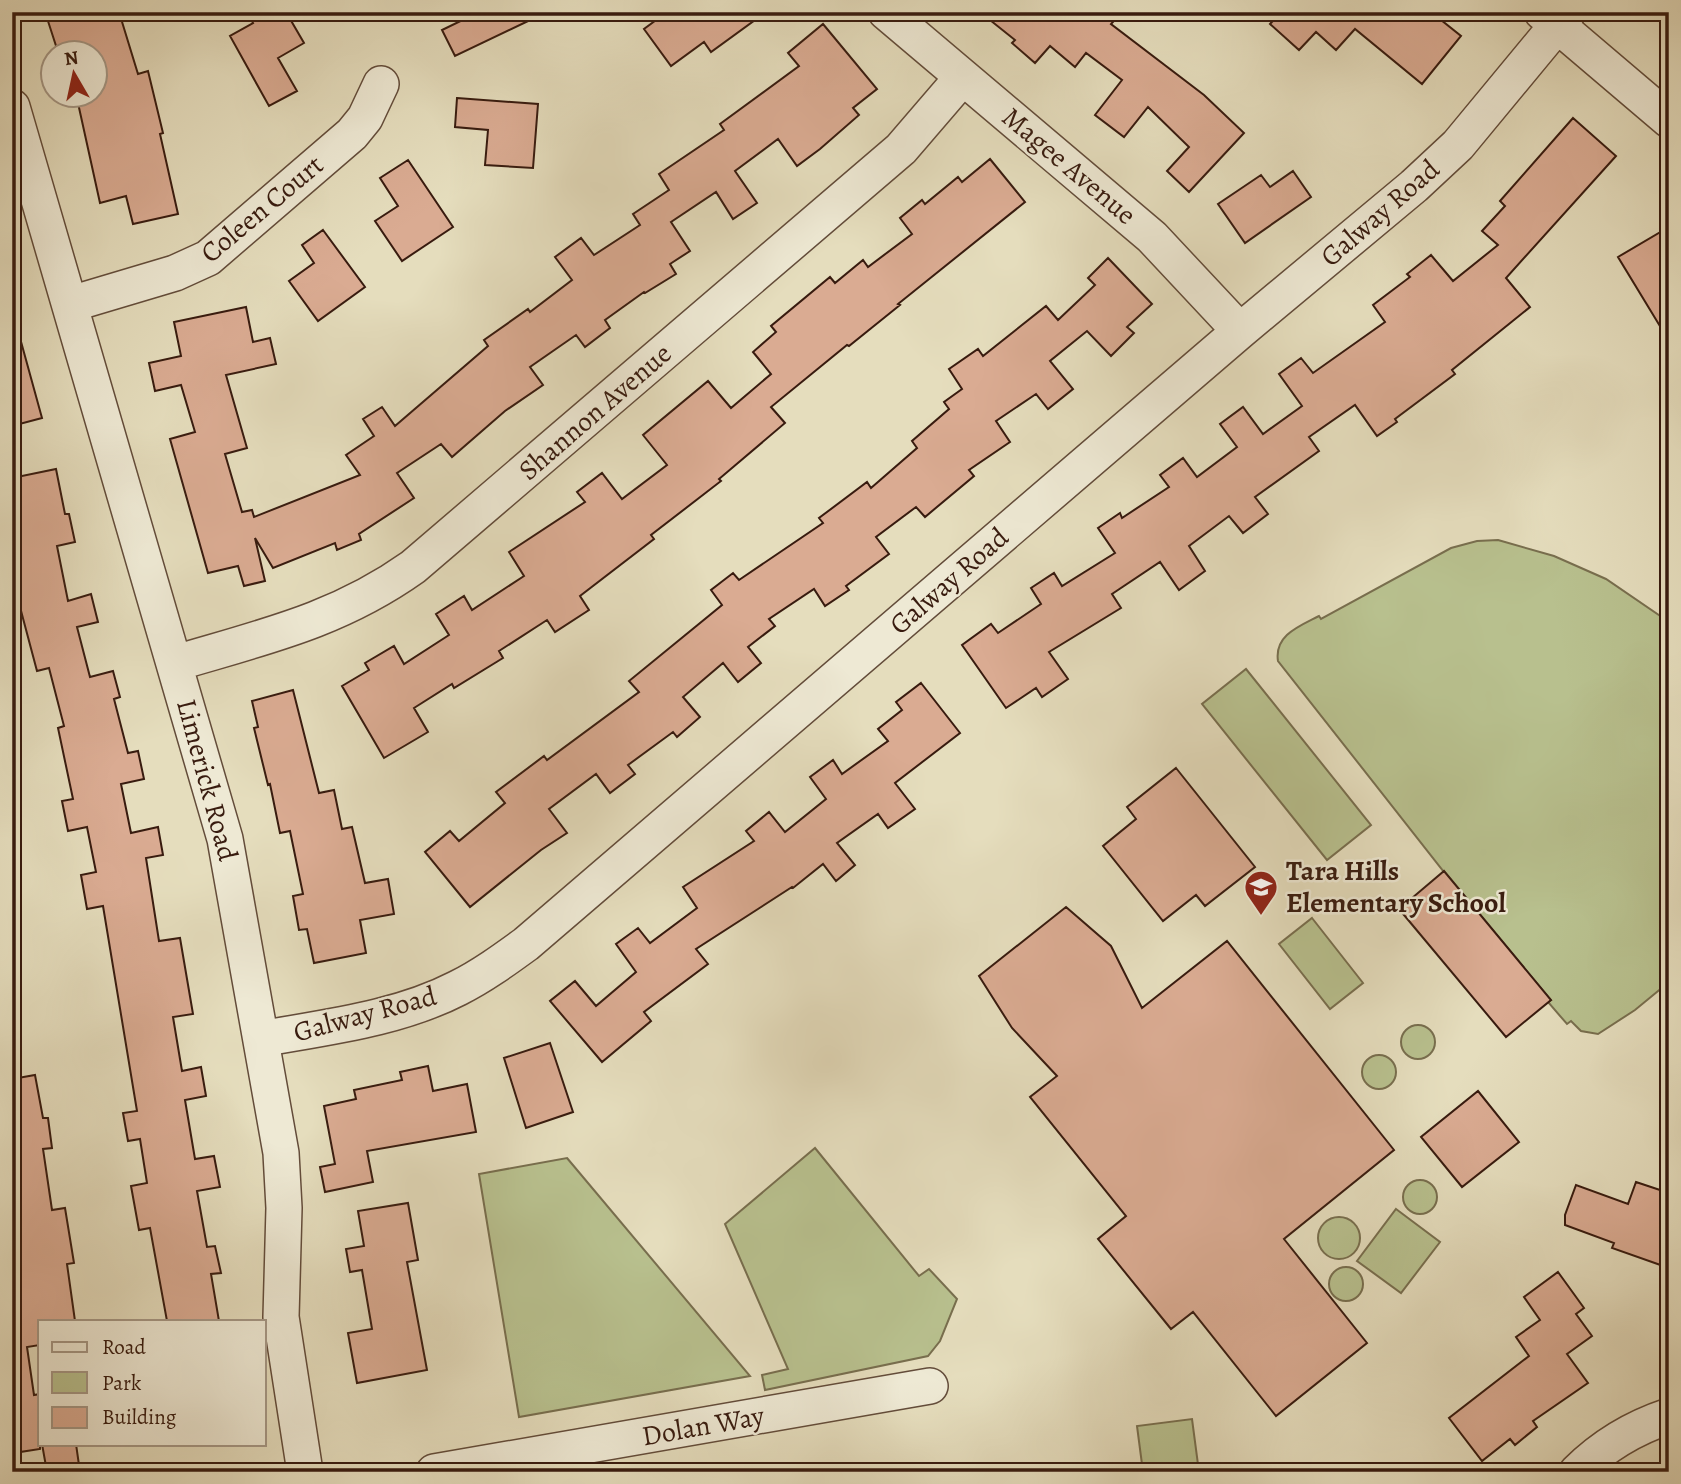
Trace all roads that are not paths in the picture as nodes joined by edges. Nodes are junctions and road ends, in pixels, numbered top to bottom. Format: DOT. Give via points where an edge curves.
graph roads {
  1 [pos="886,12"];
  2 [pos="1555,17"];
  3 [pos="962,78"];
  4 [pos="380,84"];
  5 [pos="12,107"];
  6 [pos="1669,120"];
  7 [pos="71,304"];
  8 [pos="1240,331"];
  9 [pos="176,663"];
  10 [pos="261,1039"];
  11 [pos="930,1387"];
  12 [pos="1669,1416"];
  13 [pos="305,1472"];
  14 [pos="434,1472"];
  15 [pos="1577,1472"];
  1 -- 3 [label="street, Magee Avenue"];
  2 -- 6 [label="street"];
  2 -- 8 [label="street, Galway Road" via="1458,145"];
  3 -- 8 [label="street, Magee Avenue" via="1152,237"];
  3 -- 9 [label="street, Shannon Avenue" via="901,149 413,567 371,595 324,617"];
  4 -- 7 [label="street, Coleen Court" via="365,118 352,134 208,258 175,273"];
  5 -- 7 [label="street, Limerick Road"];
  7 -- 9 [label="street, Limerick Road"];
  8 -- 10 [label="street, Galway Road" via="494,968 417,1006"];
  9 -- 10 [label="street, Limerick Road" via="225,839"];
  10 -- 13 [label="street, Limerick Road" via="283,1180 282,1331"];
  11 -- 14 [label="street, Dolan Way"];
  12 -- 15 [label="street" via="1639,1426"];
}
